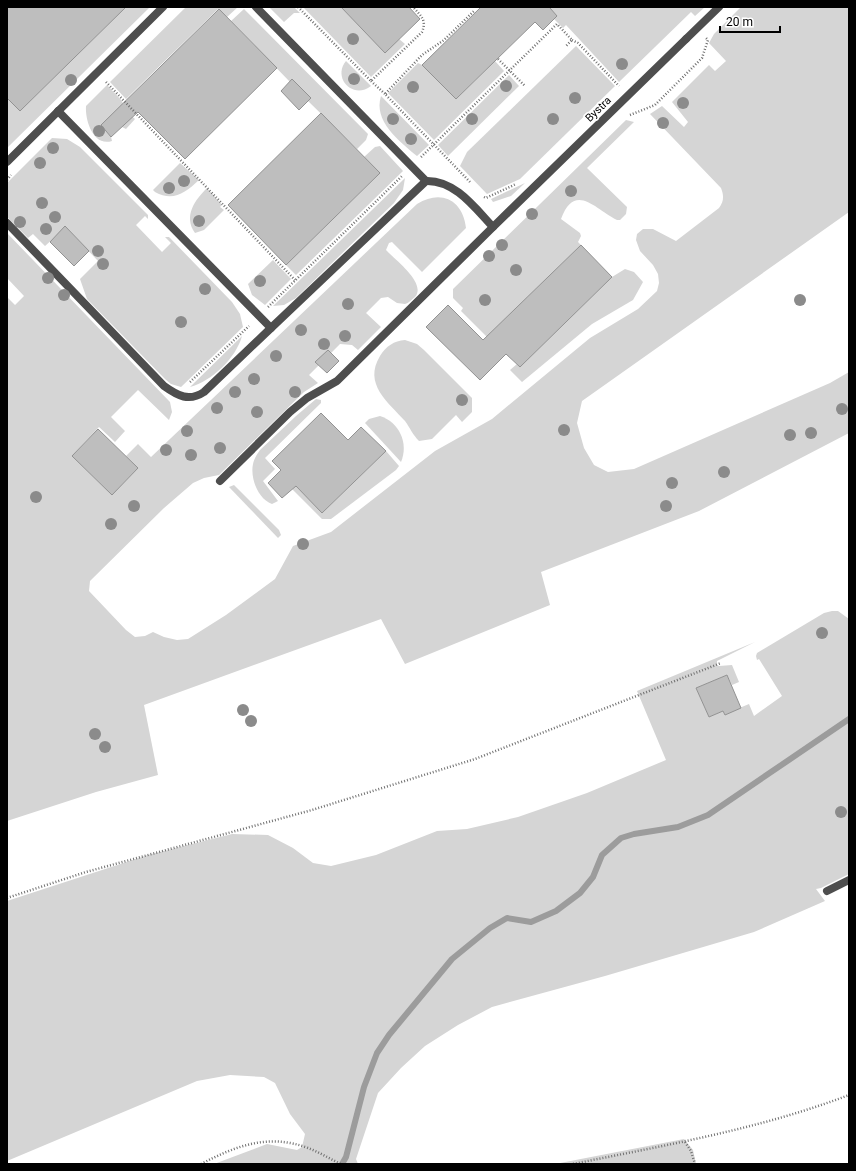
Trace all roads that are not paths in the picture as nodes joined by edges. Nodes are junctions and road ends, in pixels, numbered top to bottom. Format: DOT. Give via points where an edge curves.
graph roads {
  1 [pos="163,7"];
  2 [pos="256,7"];
  3 [pos="719,7"];
  4 [pos="58,111"];
  5 [pos="7,162"];
  6 [pos="426,181"];
  7 [pos="7,223"];
  8 [pos="493,227"];
  9 [pos="271,328"];
  10 [pos="220,481"];
  11 [pos="849,880"];
  12 [pos="827,891"];
  1 -- 4 [label="street"];
  2 -- 6 [label="street"];
  3 -- 8 [label="street, Bystra"];
  4 -- 5 [label="street"];
  4 -- 9 [label="street"];
  6 -- 8 [label="street" via="448,185"];
  6 -- 9 [label="street"];
  7 -- 9 [label="street" via="164,386 177,395 190,398 204,392"];
  8 -- 10 [label="street, Bystra" via="337,381 307,398 290,412"];
  11 -- 12 [label="street"];
}
